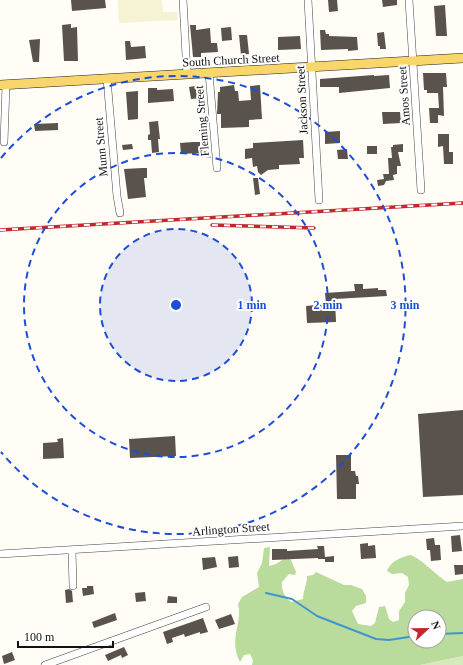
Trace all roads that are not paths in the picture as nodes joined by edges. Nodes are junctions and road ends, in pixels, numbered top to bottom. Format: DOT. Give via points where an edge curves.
graph roads {
  1 [pos="183,0"];
  2 [pos="308,0"];
  3 [pos="410,0"];
  4 [pos="463,58"];
  5 [pos="412,61"];
  6 [pos="312,67"];
  7 [pos="210,73"];
  8 [pos="187,74"];
  9 [pos="107,79"];
  10 [pos="3,85"];
  11 [pos="4,142"];
  12 [pos="217,168"];
  13 [pos="421,190"];
  14 [pos="319,200"];
  15 [pos="120,213"];
  16 [pos="463,526"];
  17 [pos="72,551"];
  18 [pos="0,554"];
  19 [pos="73,586"];
  20 [pos="206,607"];
  21 [pos="44,665"];
  1 -- 8 [label="street, Fleming Street"];
  2 -- 6 [label="street, Jackson Street"];
  3 -- 5 [label="street, Amos Street"];
  4 -- 5 [label="main road, South Church Street"];
  5 -- 6 [label="main road, South Church Street"];
  5 -- 13 [label="street, Amos Street"];
  6 -- 7 [label="main road, South Church Street"];
  6 -- 14 [label="street, Jackson Street"];
  7 -- 8 [label="main road, South Church Street"];
  7 -- 12 [label="street, Fleming Street"];
  8 -- 9 [label="main road, South Church Street"];
  9 -- 10 [label="main road, South Church Street"];
  9 -- 15 [label="street, Munn Street"];
  10 -- 11 [label="street"];
  16 -- 17 [label="street, Arlington Street"];
  17 -- 18 [label="street, Arlington Street"];
  17 -- 19 [label="street"];
  20 -- 21 [label="street"];
}
